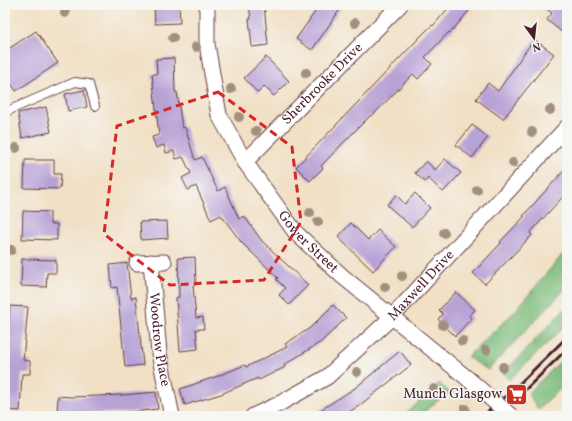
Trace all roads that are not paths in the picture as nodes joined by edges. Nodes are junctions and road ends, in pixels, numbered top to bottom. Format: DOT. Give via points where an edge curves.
graph roads {
  1 [pos="207,5"];
  2 [pos="400,5"];
  3 [pos="95,106"];
  4 [pos="5,112"];
  5 [pos="567,127"];
  6 [pos="245,162"];
  7 [pos="151,262"];
  8 [pos="392,317"];
  9 [pos="172,416"];
  10 [pos="253,416"];
  11 [pos="511,416"];
  1 -- 6 [label="street, Gower Street" via="207,44 219,115"];
  2 -- 6 [label="street, Sherbrooke Drive"];
  3 -- 4 [label="lane" via="89,84 76,82"];
  5 -- 8 [label="street, Maxwell Drive"];
  6 -- 8 [label="street, Gower Street" via="296,233 342,276"];
  7 -- 9 [label="street, Woodrow Place" via="159,353"];
  8 -- 10 [label="street, Maxwell Drive" via="327,377"];
  8 -- 11 [label="street, Gower Street, bridge"];
}
